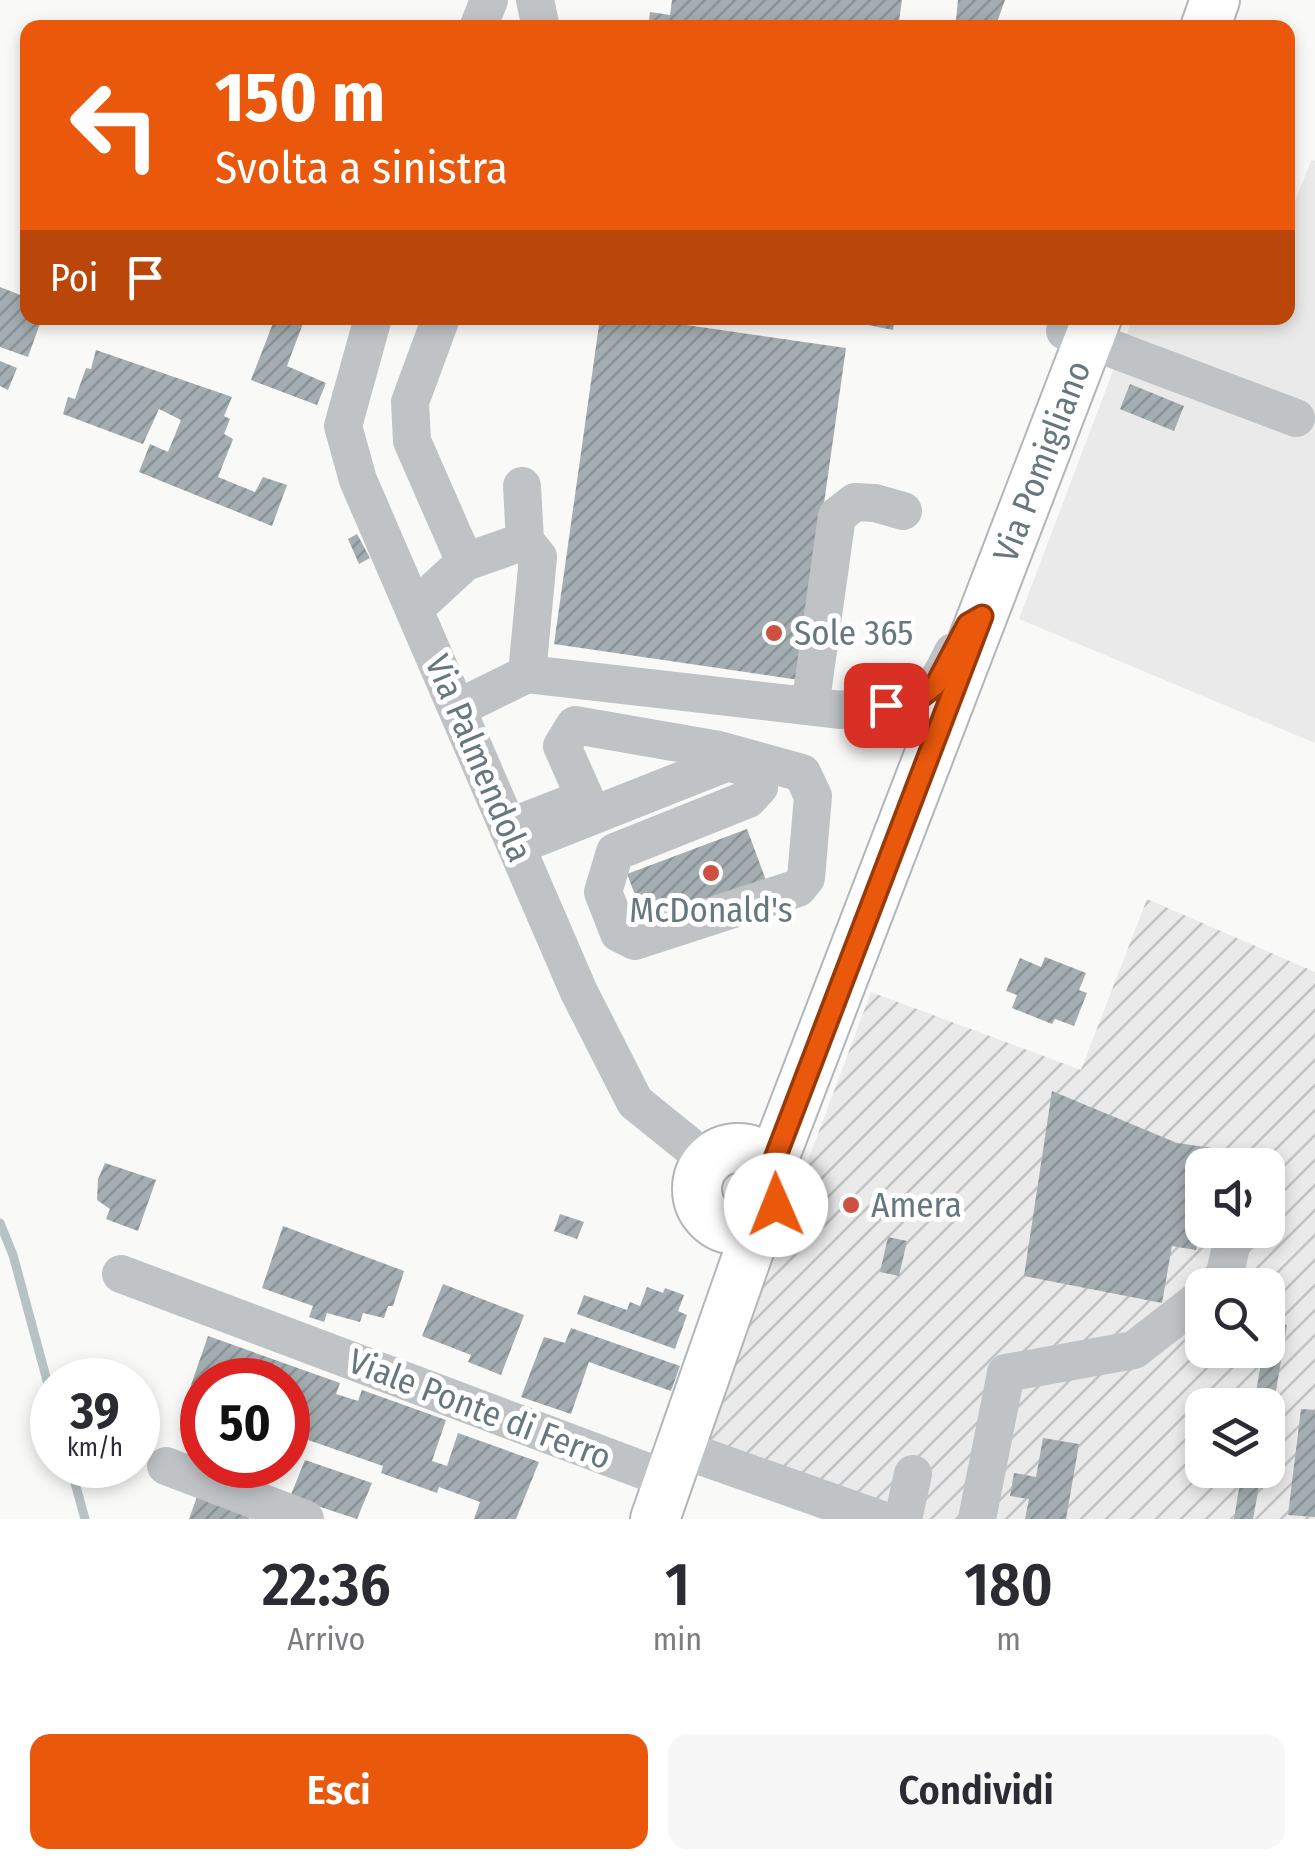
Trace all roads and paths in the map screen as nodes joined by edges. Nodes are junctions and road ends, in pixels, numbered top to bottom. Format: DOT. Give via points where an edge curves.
graph roads {
  1 [pos="371,325"];
  2 [pos="438,325"];
  3 [pos="1084,329"];
  4 [pos="1296,418"];
  5 [pos="522,486"];
  6 [pos="889,507"];
  7 [pos="525,541"];
  8 [pos="464,562"];
  9 [pos="412,604"];
  10 [pos="982,616"];
  11 [pos="528,674"];
  12 [pos="808,704"];
  13 [pos="458,708"];
  14 [pos="702,749"];
  15 [pos="586,798"];
  16 [pos="512,837"];
  17 [pos="739,1158"];
  18 [pos="744,1227"];
  19 [pos="121,1274"];
  20 [pos="1185,1310"];
  21 [pos="166,1466"];
  22 [pos="912,1474"];
  23 [pos="668,1482"];
  24 [pos="305,1519"];
  25 [pos="879,1519"];
  26 [pos="903,1519"];
  27 [pos="976,1519"];
  1 -- 9 [label="street, Via Palmendola" via="343,426 358,480"];
  2 -- 8 [label="street" via="410,402 412,441"];
  3 -- 4 [label="street"];
  3 -- 10 [label="main road, Via Pomigliano"];
  5 -- 7 [label="street"];
  6 -- 12 [label="street" via="854,502 837,516"];
  7 -- 8 [label="street"];
  7 -- 11 [label="street" via="538,557"];
  8 -- 9 [label="street"];
  9 -- 13 [label="street, Via Palmendola"];
  10 -- 12 [label="street" via="968,624 936,685 918,699 886,698 841,710"];
  10 -- 17 [label="main road, Via Pomigliano" via="798,1098"];
  11 -- 12 [label="street"];
  11 -- 13 [label="street"];
  13 -- 16 [label="street, Via Palmendola"];
  14 -- 15 [label="street"];
  14 -- 15 [label="street" via="574,726 562,746"];
  14 -- 16 [label="street" via="802,772 813,796 806,878 798,888 635,941 619,934 603,892 616,852 748,799 760,787 754,770 728,762"];
  15 -- 16 [label="street"];
  16 -- 17 [label="street, Via Palmendola" via="635,1102"];
  17 -- 18 [label="main road" via="777,1178 776,1205"];
  17 -- 18 [label="main road" via="698,1182 701,1207 718,1225"];
  18 -- 23 [label="main road" via="737,1285"];
  19 -- 23 [label="street, Viale Ponte di Ferro"];
  20 -- 27 [label="street" via="1134,1350 1006,1374"];
  21 -- 24 [label="street"];
  22 -- 26 [label="street"];
  23 -- 25 [label="street, Viale Ponte di Ferro"];
}
